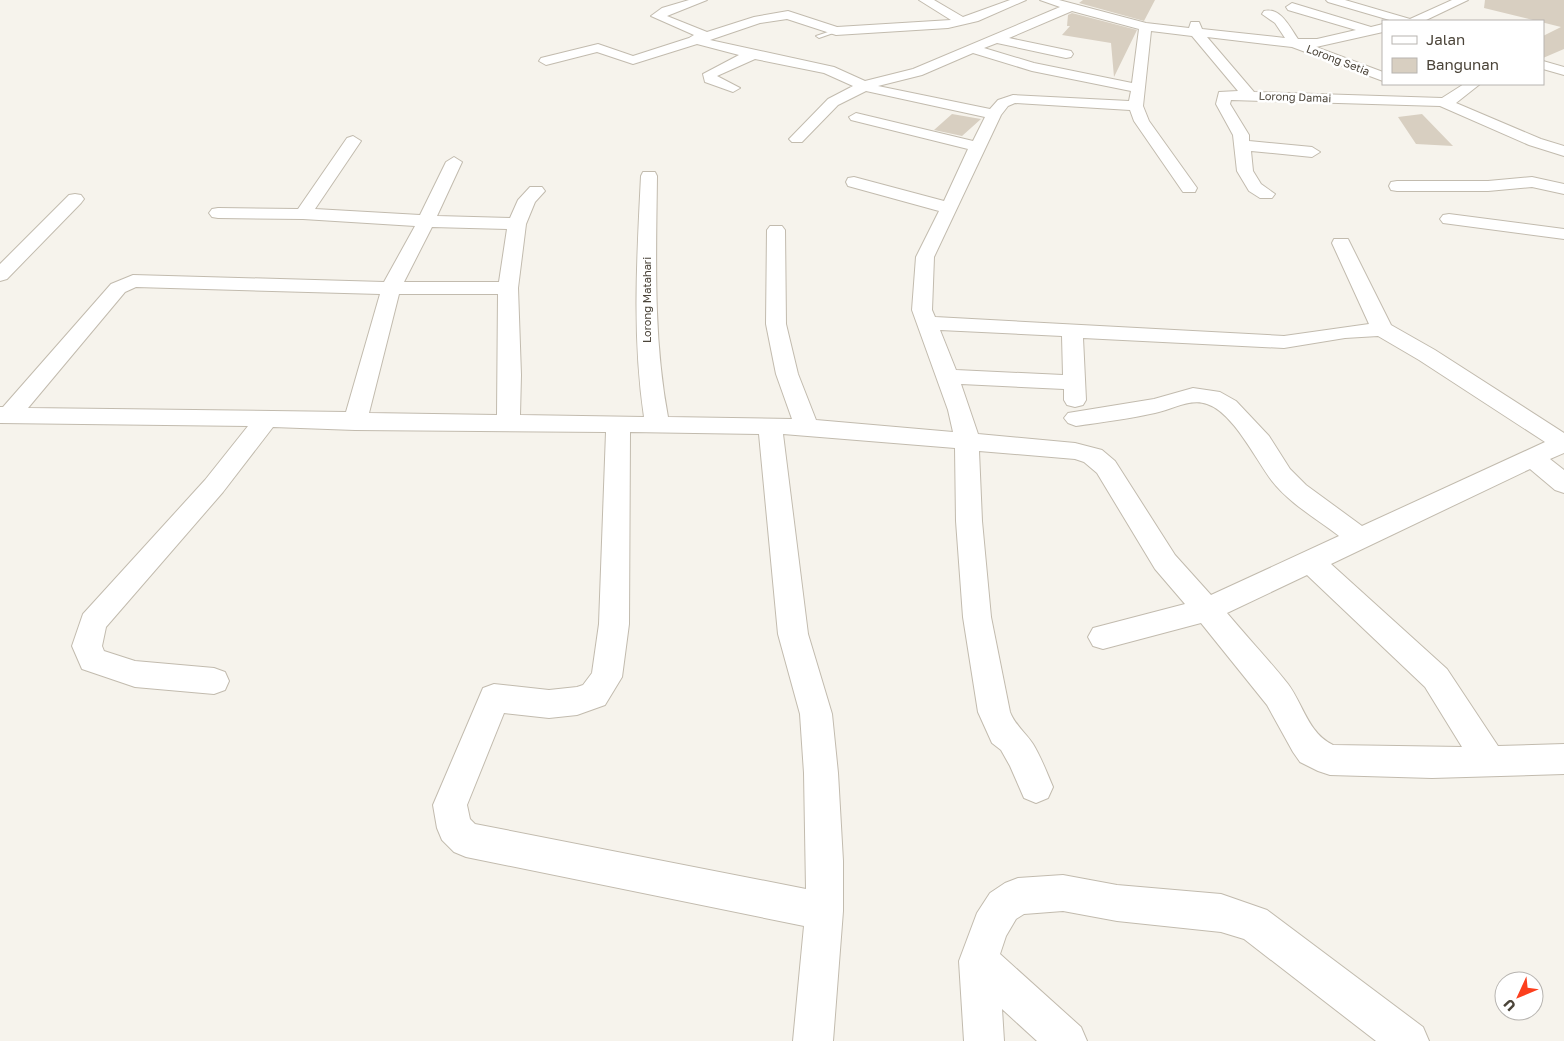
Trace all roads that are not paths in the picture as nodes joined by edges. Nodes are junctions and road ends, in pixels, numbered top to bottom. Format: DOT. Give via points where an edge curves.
graph roads {
  1 [pos="701,0"];
  2 [pos="925,0"];
  3 [pos="1020,0"];
  4 [pos="1046,0"];
  5 [pos="1332,0"];
  6 [pos="1462,0"];
  7 [pos="1104,4"];
  8 [pos="1292,7"];
  9 [pos="757,8"];
  10 [pos="1071,8"];
  11 [pos="1092,13"];
  12 [pos="1268,14"];
  13 [pos="778,16"];
  14 [pos="1194,17"];
  15 [pos="1402,20"];
  16 [pos="1416,20"];
  17 [pos="962,21"];
  18 [pos="1145,27"];
  19 [pos="1382,28"];
  20 [pos="836,31"];
  21 [pos="1369,31"];
  22 [pos="1196,33"];
  23 [pos="819,36"];
  24 [pos="701,38"];
  25 [pos="998,39"];
  26 [pos="1294,43"];
  27 [pos="974,49"];
  28 [pos="1066,54"];
  29 [pos="752,56"];
  30 [pos="1564,57"];
  31 [pos="546,62"];
  32 [pos="1546,66"];
  33 [pos="1564,71"];
  34 [pos="1382,77"];
  35 [pos="1471,85"];
  36 [pos="864,86"];
  37 [pos="733,88"];
  38 [pos="1137,88"];
  39 [pos="1413,88"];
  40 [pos="1249,95"];
  41 [pos="1446,101"];
  42 [pos="1136,106"];
  43 [pos="994,114"];
  44 [pos="856,118"];
  45 [pos="797,140"];
  46 [pos="352,141"];
  47 [pos="1242,145"];
  48 [pos="978,147"];
  49 [pos="1564,150"];
  50 [pos="1312,152"];
  51 [pos="454,162"];
  52 [pos="649,176"];
  53 [pos="854,182"];
  54 [pos="1396,186"];
  55 [pos="1189,188"];
  56 [pos="1564,189"];
  57 [pos="536,191"];
  58 [pos="1266,194"];
  59 [pos="75,199"];
  60 [pos="950,208"];
  61 [pos="218,213"];
  62 [pos="303,214"];
  63 [pos="1449,219"];
  64 [pos="426,221"];
  65 [pos="517,224"];
  66 [pos="776,230"];
  67 [pos="1564,234"];
  68 [pos="1341,243"];
  69 [pos="0,276"];
  70 [pos="391,288"];
  71 [pos="508,288"];
  72 [pos="927,323"];
  73 [pos="1382,329"];
  74 [pos="1071,330"];
  75 [pos="948,377"];
  76 [pos="1075,382"];
  77 [pos="5,415"];
  78 [pos="1076,418"];
  79 [pos="266,420"];
  80 [pos="355,422"];
  81 [pos="508,423"];
  82 [pos="618,423"];
  83 [pos="657,424"];
  84 [pos="773,426"];
  85 [pos="807,427"];
  86 [pos="967,440"];
  87 [pos="1564,443"];
  88 [pos="1075,451"];
  89 [pos="1532,457"];
  90 [pos="1564,484"];
  91 [pos="1360,538"];
  92 [pos="1310,561"];
  93 [pos="1207,610"];
  94 [pos="1103,637"];
  95 [pos="214,681"];
  96 [pos="1564,759"];
  97 [pos="1489,761"];
  98 [pos="1036,787"];
  99 [pos="824,911"];
  100 [pos="978,961"];
  101 [pos="813,1041"];
  102 [pos="984,1041"];
  103 [pos="1067,1041"];
  104 [pos="1409,1041"];
  1 -- 24 [label="street" via="656,16"];
  2 -- 17 [label="street"];
  3 -- 17 [label="street"];
  4 -- 10 [label="street"];
  5 -- 15 [label="street"];
  6 -- 16 [label="street"];
  7 -- 11 [label="street"];
  8 -- 21 [label="street"];
  9 -- 13 [label="street"];
  10 -- 11 [label="street"];
  10 -- 25 [label="street"];
  11 -- 18 [label="street"];
  12 -- 26 [label="street" via="1280,21"];
  13 -- 20 [label="street" via="803,18"];
  13 -- 24 [label="street"];
  14 -- 22 [label="street"];
  17 -- 20 [label="street"];
  18 -- 22 [label="street"];
  18 -- 38 [label="street"];
  19 -- 21 [label="street"];
  20 -- 23 [label="lane"];
  21 -- 26 [label="street" via="1317,43"];
  22 -- 26 [label="street"];
  22 -- 40 [label="street"];
  24 -- 29 [label="street"];
  24 -- 31 [label="street" via="633,60 598,48"];
  25 -- 27 [label="street"];
  25 -- 28 [label="street"];
  26 -- 34 [label="street, Lorong Setia"];
  27 -- 36 [label="street" via="917,72"];
  27 -- 38 [label="street" via="1032,67"];
  29 -- 36 [label="street" via="830,71"];
  29 -- 37 [label="street" via="710,74 710,79"];
  30 -- 32 [label="street"];
  32 -- 33 [label="street"];
  35 -- 41 [label="street"];
  36 -- 43 [label="street" via="916,100"];
  36 -- 45 [label="street" via="834,102"];
  38 -- 42 [label="street"];
  39 -- 41 [label="street"];
  40 -- 41 [label="street, Lorong Damai"];
  40 -- 47 [label="street, Lorong Damai" via="1226,94 1223,97 1223,104 1241,135"];
  41 -- 49 [label="street" via="1535,142"];
  42 -- 43 [label="street" via="1012,98"];
  42 -- 55 [label="street" via="1142,122"];
  43 -- 48 [label="street"];
  44 -- 48 [label="street"];
  46 -- 62 [label="street"];
  47 -- 50 [label="street"];
  47 -- 58 [label="street, Lorong Damai" via="1245,171 1255,187"];
  48 -- 60 [label="street"];
  51 -- 64 [label="street"];
  52 -- 83 [label="street, Lorong Matahari" via="648,370"];
  53 -- 60 [label="street"];
  54 -- 56 [label="street" via="1488,186 1532,182"];
  57 -- 65 [label="street" via="527,200"];
  59 -- 69 [label="street"];
  60 -- 72 [label="street" via="925,257 922,310"];
  61 -- 62 [label="street"];
  62 -- 64 [label="street"];
  63 -- 67 [label="street"];
  64 -- 65 [label="street"];
  64 -- 70 [label="street"];
  65 -- 71 [label="street"];
  66 -- 85 [label="street" via="776,324 787,374"];
  68 -- 73 [label="street"];
  70 -- 71 [label="street"];
  70 -- 77 [label="street" via="133,281 118,288"];
  70 -- 80 [label="street"];
  71 -- 81 [label="street"];
  72 -- 74 [label="street"];
  72 -- 75 [label="street"];
  73 -- 74 [label="street" via="1284,342"];
  73 -- 87 [label="street"];
  74 -- 76 [label="street"];
  75 -- 76 [label="street"];
  75 -- 86 [label="street"];
  76 -- 78 [label="street"];
  77 -- 79 [label="street"];
  78 -- 88 [label="street"];
  78 -- 91 [label="street" via="1155,406 1193,395 1212,397 1228,406 1297,491"];
  79 -- 80 [label="street"];
  79 -- 95 [label="street" via="214,486 93,622 88,646 93,660 135,674"];
  80 -- 81 [label="street"];
  81 -- 82 [label="street"];
  82 -- 83 [label="street"];
  82 -- 99 [label="street" via="614,624 607,677 594,696 577,701 549,704 494,698 450,805 454,828 466,840"];
  83 -- 84 [label="street"];
  84 -- 85 [label="street"];
  84 -- 99 [label="street" via="771,432 793,634 816,714 825,861"];
  85 -- 86 [label="street"];
  86 -- 88 [label="street"];
  86 -- 98 [label="street" via="969,521 977,617 994,712 1003,733 1022,756"];
  87 -- 89 [label="street"];
  88 -- 93 [label="street" via="1093,456 1106,467 1165,562"];
  89 -- 90 [label="street"];
  89 -- 91 [label="street"];
  91 -- 92 [label="street"];
  92 -- 93 [label="street"];
  92 -- 97 [label="street" via="1436,678"];
  93 -- 94 [label="street"];
  93 -- 97 [label="street" via="1278,695 1312,751 1330,760 1361,762"];
  96 -- 97 [label="street"];
  99 -- 101 [label="street"];
  100 -- 102 [label="street"];
  100 -- 103 [label="street"];
  100 -- 104 [label="street" via="990,926 1003,906 1018,896 1063,893 1117,903 1221,913 1254,923"];
}
